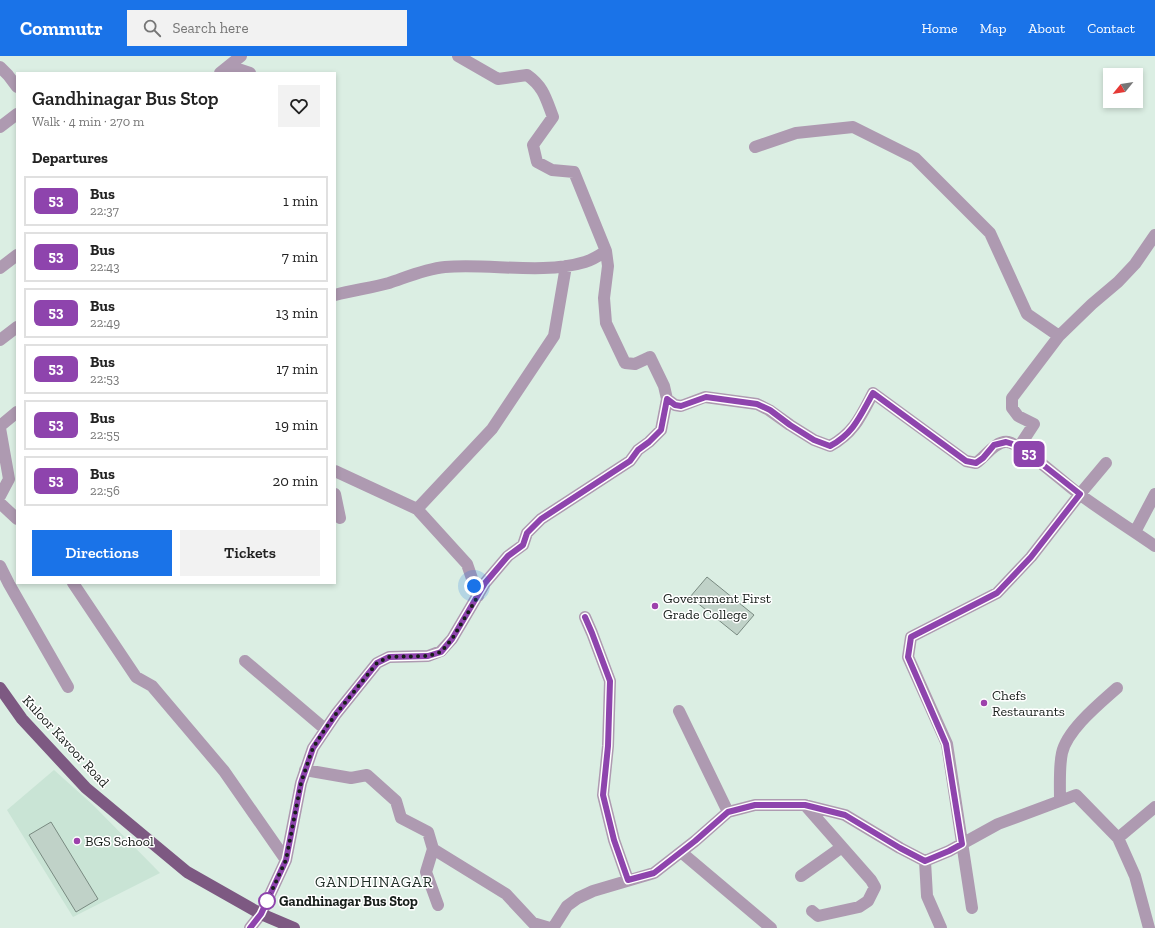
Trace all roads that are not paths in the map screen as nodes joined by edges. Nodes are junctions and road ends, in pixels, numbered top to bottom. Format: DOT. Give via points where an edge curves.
graph roads {
  1 [pos="241,56"];
  2 [pos="458,56"];
  3 [pos="0,67"];
  4 [pos="224,69"];
  5 [pos="244,72"];
  6 [pos="16,86"];
  7 [pos="16,115"];
  8 [pos="0,127"];
  9 [pos="754,147"];
  10 [pos="1155,235"];
  11 [pos="606,251"];
  12 [pos="16,256"];
  13 [pos="566,266"];
  14 [pos="0,268"];
  15 [pos="336,295"];
  16 [pos="16,328"];
  17 [pos="1059,336"];
  18 [pos="0,340"];
  19 [pos="667,399"];
  20 [pos="16,413"];
  21 [pos="0,427"];
  22 [pos="1019,446"];
  23 [pos="1106,463"];
  24 [pos="336,471"];
  25 [pos="1080,494"];
  26 [pos="1155,494"];
  27 [pos="0,496"];
  28 [pos="336,499"];
  29 [pos="0,503"];
  30 [pos="417,509"];
  31 [pos="16,518"];
  32 [pos="340,518"];
  33 [pos="1135,532"];
  34 [pos="1155,546"];
  35 [pos="1,572"];
  36 [pos="73,584"];
  37 [pos="478,596"];
  38 [pos="585,617"];
  39 [pos="245,661"];
  40 [pos="68,687"];
  41 [pos="0,688"];
  42 [pos="1117,688"];
  43 [pos="679,711"];
  44 [pos="325,729"];
  45 [pos="305,770"];
  46 [pos="1060,800"];
  47 [pos="805,805"];
  48 [pos="1155,807"];
  49 [pos="728,812"];
  50 [pos="1118,838"];
  51 [pos="962,844"];
  52 [pos="842,847"];
  53 [pos="433,849"];
  54 [pos="681,852"];
  55 [pos="286,860"];
  56 [pos="925,861"];
  57 [pos="801,876"];
  58 [pos="628,880"];
  59 [pos="438,905"];
  60 [pos="972,908"];
  61 [pos="812,911"];
  62 [pos="261,914"];
  63 [pos="250,928"];
  64 [pos="294,928"];
  65 [pos="550,928"];
  66 [pos="553,928"];
  67 [pos="771,928"];
  68 [pos="942,928"];
  69 [pos="1149,928"];
  1 -- 4 [label="street"];
  2 -- 11 [label="street" via="498,79 527,76 537,83 553,117 532,145 537,162 552,170 574,172"];
  3 -- 6 [label="street"];
  4 -- 5 [label="street"];
  7 -- 8 [label="street"];
  9 -- 17 [label="street" via="796,133 853,126 915,158 990,233 1027,314"];
  10 -- 17 [label="street" via="1135,264 1118,282"];
  11 -- 13 [label="street" via="586,262"];
  11 -- 19 [label="street" via="606,323 625,363 635,364 650,357 664,386"];
  12 -- 14 [label="street"];
  13 -- 15 [label="street" via="444,267"];
  13 -- 30 [label="street" via="554,336 492,429"];
  16 -- 18 [label="street"];
  17 -- 22 [label="street" via="1012,398 1012,408 1018,416 1034,424"];
  19 -- 22 [label="street" via="681,406 706,397 757,404 814,440 830,446 842,440 854,427 873,393 966,461 976,463 994,445 1006,442"];
  19 -- 37 [label="street" via="661,430 638,450 630,461 541,519 527,533 523,545 508,556 485,583"];
  20 -- 21 [label="street"];
  21 -- 27 [label="street" via="9,479"];
  22 -- 25 [label="street"];
  23 -- 25 [label="street"];
  24 -- 30 [label="street"];
  25 -- 33 [label="street"];
  25 -- 51 [label="street" via="1031,557 997,593 911,637 908,657 946,744"];
  26 -- 33 [label="street"];
  28 -- 32 [label="street"];
  29 -- 31 [label="street"];
  30 -- 37 [label="street" via="467,564"];
  33 -- 34 [label="street"];
  35 -- 40 [label="street"];
  36 -- 55 [label="street" via="136,677 152,686 224,771"];
  37 -- 44 [label="street" via="452,639 441,652 428,656 389,657 377,663"];
  38 -- 58 [label="street" via="610,681 603,795 614,840"];
  39 -- 44 [label="street"];
  41 -- 62 [label="main road, Kuloor Kavoor Road" via="22,719 86,788 187,872"];
  42 -- 46 [label="street" via="1090,712 1067,740 1062,754"];
  43 -- 49 [label="street"];
  44 -- 45 [label="street" via="313,748"];
  45 -- 53 [label="street" via="351,778 367,774 396,801 401,818 428,832"];
  45 -- 55 [label="street"];
  46 -- 50 [label="street" via="1076,795"];
  46 -- 51 [label="street" via="998,824"];
  47 -- 49 [label="street" via="755,805"];
  47 -- 52 [label="street"];
  47 -- 56 [label="street" via="845,815"];
  48 -- 50 [label="street"];
  49 -- 54 [label="street"];
  50 -- 69 [label="street" via="1135,876"];
  51 -- 56 [label="street"];
  51 -- 60 [label="street"];
  52 -- 57 [label="street"];
  52 -- 61 [label="street" via="871,880 875,888 873,894 868,901 852,909 818,916"];
  53 -- 59 [label="street" via="426,872"];
  53 -- 65 [label="street" via="506,894 533,923"];
  54 -- 58 [label="street" via="654,873"];
  54 -- 67 [label="street"];
  55 -- 62 [label="street"];
  56 -- 68 [label="street" via="927,896"];
  58 -- 66 [label="street" via="578,898 566,906"];
  62 -- 63 [label="street"];
  62 -- 64 [label="main road, Kuloor Kavoor Road"];
}
